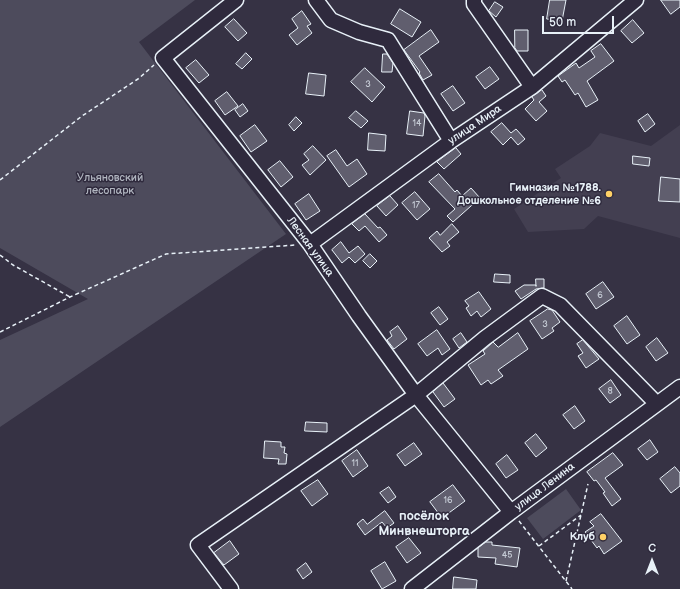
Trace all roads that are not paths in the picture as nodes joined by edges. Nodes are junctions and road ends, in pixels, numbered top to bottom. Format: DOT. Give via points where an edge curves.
graph roads {
  1 [pos="236,0"];
  2 [pos="316,0"];
  3 [pos="474,0"];
  4 [pos="636,0"];
  5 [pos="532,87"];
  6 [pos="451,141"];
  7 [pos="310,244"];
  8 [pos="680,386"];
  9 [pos="416,395"];
  10 [pos="657,404"];
  11 [pos="511,512"];
  12 [pos="231,589"];
  13 [pos="412,589"];
  1 -- 7 [label="street, Лесная улица" via="163,58"];
  2 -- 6 [label="street" via="331,20 358,32 388,40"];
  3 -- 5 [label="street" via="474,4"];
  4 -- 5 [label="street, улица Мира"];
  5 -- 6 [label="street, улица Мира"];
  6 -- 7 [label="street, улица Мира"];
  7 -- 9 [label="street, Лесная улица"];
  8 -- 10 [label="street, улица Ленина"];
  9 -- 10 [label="street" via="485,338 542,296 560,305"];
  9 -- 11 [label="street, Лесная улица"];
  9 -- 12 [label="street" via="198,545"];
  10 -- 11 [label="street, улица Ленина"];
  11 -- 13 [label="street, улица Ленина"];
}
